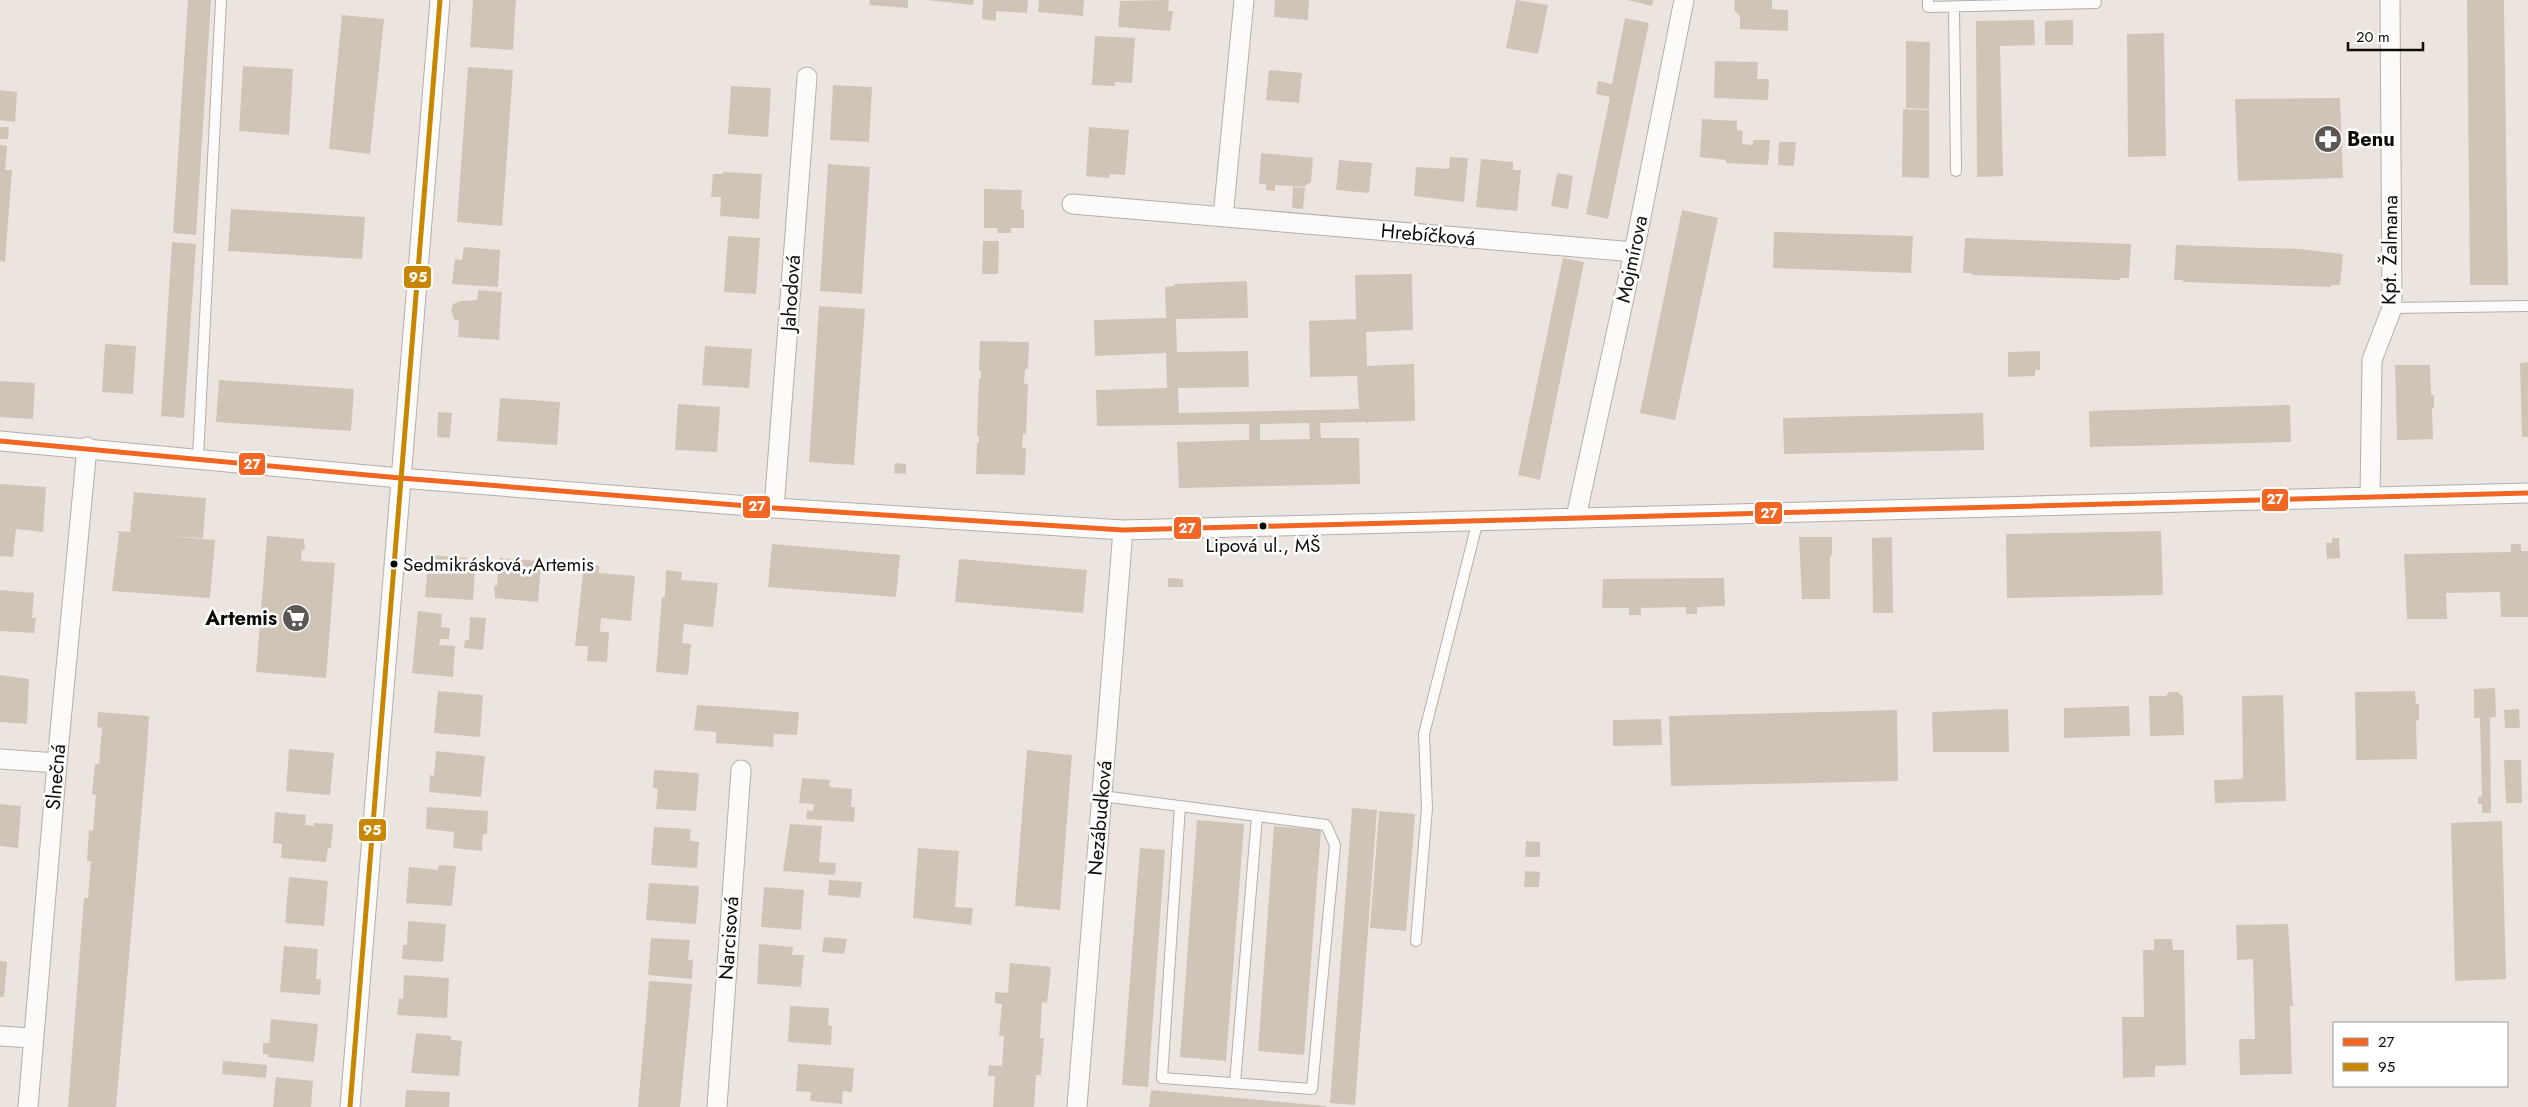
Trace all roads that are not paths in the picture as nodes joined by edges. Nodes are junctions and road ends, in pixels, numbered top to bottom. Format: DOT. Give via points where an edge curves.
graph roads {
  1 [pos="221,0"];
  2 [pos="440,0"];
  3 [pos="1244,0"];
  4 [pos="1684,0"];
  5 [pos="1928,0"];
  6 [pos="2390,0"];
  7 [pos="2096,3"];
  8 [pos="1954,7"];
  9 [pos="807,77"];
  10 [pos="1956,170"];
  11 [pos="1072,204"];
  12 [pos="1222,217"];
  13 [pos="1634,252"];
  14 [pos="2528,306"];
  15 [pos="2392,308"];
  16 [pos="0,441"];
  17 [pos="87,448"];
  18 [pos="198,458"];
  19 [pos="400,478"];
  20 [pos="2528,493"];
  21 [pos="2370,497"];
  22 [pos="774,508"];
  23 [pos="1576,517"];
  24 [pos="1478,520"];
  25 [pos="1123,530"];
  26 [pos="0,759"];
  27 [pos="57,763"];
  28 [pos="741,770"];
  29 [pos="1102,796"];
  30 [pos="1180,806"];
  31 [pos="1257,816"];
  32 [pos="1416,941"];
  33 [pos="0,1036"];
  34 [pos="32,1038"];
  35 [pos="1235,1083"];
  36 [pos="28,1107"];
  37 [pos="350,1107"];
  38 [pos="717,1107"];
  39 [pos="1078,1107"];
  1 -- 18 [label="lane"];
  2 -- 19 [label="street"];
  3 -- 12 [label="street"];
  4 -- 13 [label="street, Mojmírova"];
  5 -- 8 [label="lane" via="1928,7"];
  6 -- 15 [label="street, Kpt. Žalmana"];
  7 -- 8 [label="lane"];
  8 -- 10 [label="lane"];
  9 -- 22 [label="street, Jahodová"];
  11 -- 12 [label="street, Hrebíčková"];
  12 -- 13 [label="street, Hrebíčková"];
  13 -- 23 [label="street, Mojmírova"];
  14 -- 15 [label="lane"];
  15 -- 21 [label="street, Kpt. Žalmana" via="2372,360"];
  16 -- 17 [label="street"];
  17 -- 18 [label="street"];
  17 -- 27 [label="street, Slnečná"];
  18 -- 19 [label="street"];
  19 -- 22 [label="street"];
  19 -- 37 [label="street"];
  20 -- 21 [label="street"];
  21 -- 23 [label="street"];
  22 -- 25 [label="street"];
  23 -- 24 [label="street"];
  24 -- 25 [label="street"];
  24 -- 32 [label="lane" via="1424,734 1427,808"];
  25 -- 29 [label="street, Nezábudková"];
  26 -- 27 [label="street"];
  27 -- 34 [label="street, Slnečná"];
  28 -- 38 [label="street, Narcisová"];
  29 -- 30 [label="lane"];
  29 -- 39 [label="street, Nezábudková"];
  30 -- 31 [label="lane"];
  30 -- 35 [label="lane" via="1162,1078"];
  31 -- 35 [label="lane"];
  31 -- 35 [label="lane" via="1326,825 1335,845 1312,1089"];
  33 -- 34 [label="street"];
  34 -- 36 [label="street, Slnečná"];
}
